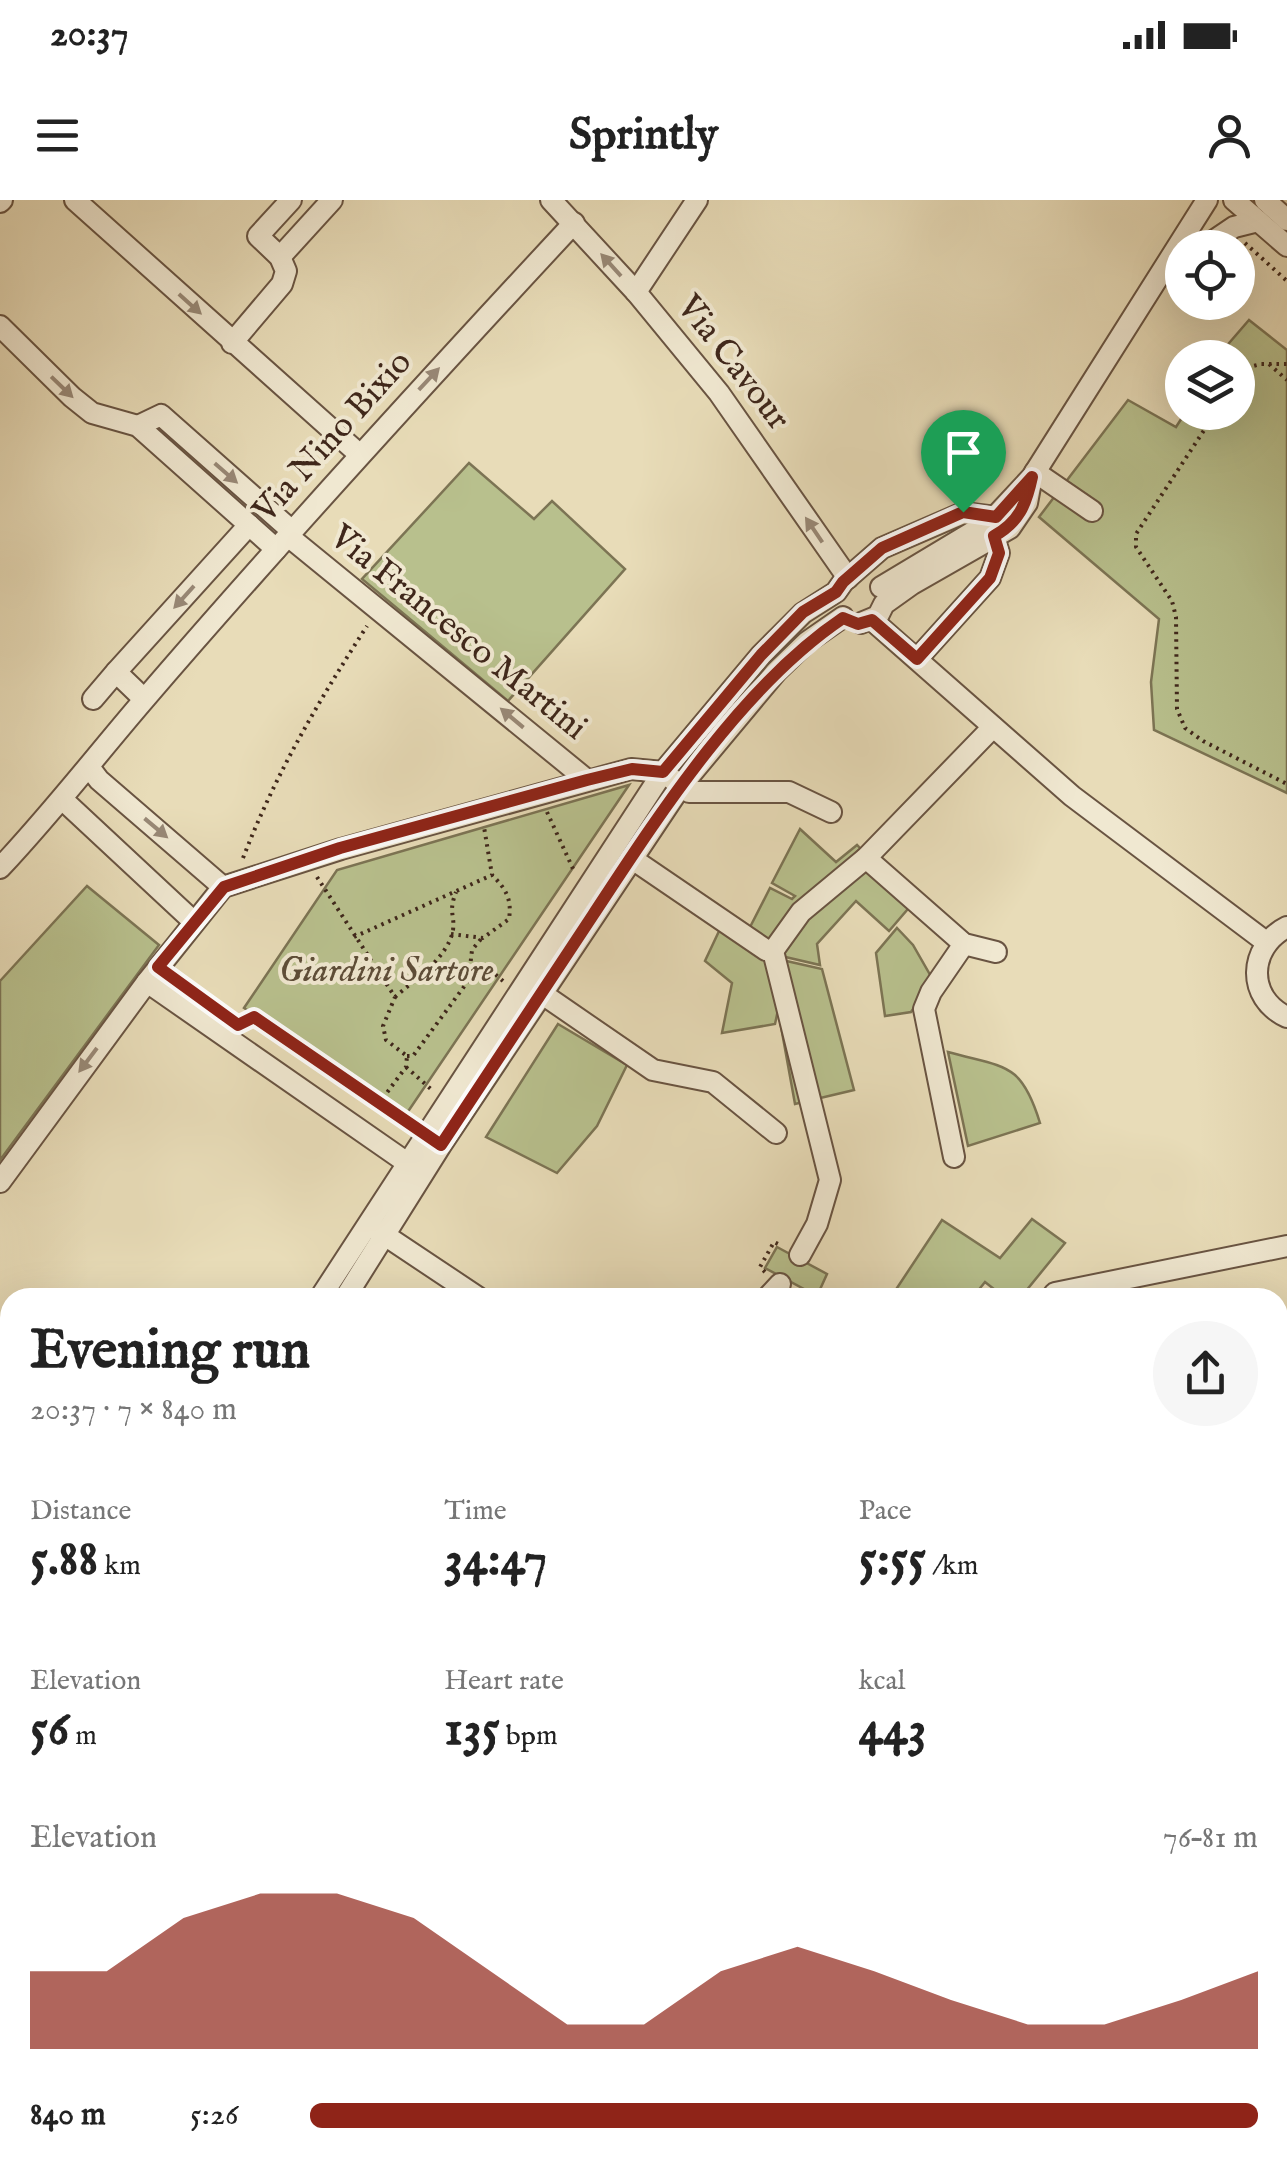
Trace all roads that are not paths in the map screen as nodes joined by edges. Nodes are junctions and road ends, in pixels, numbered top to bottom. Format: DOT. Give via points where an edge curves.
graph roads {
  1 [pos="75,200"];
  2 [pos="291,200"];
  3 [pos="332,200"];
  4 [pos="551,200"];
  5 [pos="697,200"];
  6 [pos="1208,200"];
  7 [pos="1234,200"];
  8 [pos="1265,200"];
  9 [pos="1287,220"];
  10 [pos="1258,221"];
  11 [pos="574,223"];
  12 [pos="1230,230"];
  13 [pos="1287,246"];
  14 [pos="280,257"];
  15 [pos="1165,271"];
  16 [pos="1161,274"];
  17 [pos="636,292"];
  18 [pos="0,326"];
  19 [pos="232,343"];
  20 [pos="138,426"];
  21 [pos="361,452"];
  22 [pos="1034,475"];
  23 [pos="1092,511"];
  24 [pos="249,525"];
  25 [pos="995,527"];
  26 [pos="285,538"];
  27 [pos="842,585"];
  28 [pos="879,604"];
  29 [pos="843,618"];
  30 [pos="917,659"];
  31 [pos="116,672"];
  32 [pos="92,699"];
  33 [pos="144,699"];
  34 [pos="993,727"];
  35 [pos="89,767"];
  36 [pos="663,772"];
  37 [pos="587,780"];
  38 [pos="680,786"];
  39 [pos="62,799"];
  40 [pos="831,812"];
  41 [pos="630,858"];
  42 [pos="866,858"];
  43 [pos="0,868"];
  44 [pos="224,887"];
  45 [pos="192,921"];
  46 [pos="1287,928"];
  47 [pos="1266,942"];
  48 [pos="964,944"];
  49 [pos="766,950"];
  50 [pos="996,952"];
  51 [pos="146,982"];
  52 [pos="541,993"];
  53 [pos="1287,1017"];
  54 [pos="776,1133"];
  55 [pos="954,1156"];
  56 [pos="414,1167"];
  57 [pos="0,1182"];
  58 [pos="377,1230"];
  59 [pos="1287,1246"];
  60 [pos="800,1255"];
  61 [pos="328,1288"];
  62 [pos="349,1288"];
  63 [pos="464,1288"];
  64 [pos="1075,1288"];
  1 -- 19 [label="street, one-way"];
  2 -- 14 [label="street" via="258,236"];
  3 -- 14 [label="street"];
  4 -- 11 [label="street, Via Cavour"];
  5 -- 17 [label="street"];
  6 -- 16 [label="street"];
  7 -- 10 [label="street"];
  8 -- 9 [label="street"];
  10 -- 12 [label="street"];
  10 -- 13 [label="street"];
  17 -- 11 [label="street, Via Cavour, one-way"];
  21 -- 11 [label="street, Via Nino Bixio, one-way"];
  14 -- 19 [label="street" via="286,270 282,284"];
  15 -- 16 [label="street"];
  16 -- 22 [label="street"];
  27 -- 17 [label="street, Via Cavour, one-way" via="719,393"];
  18 -- 20 [label="street, one-way" via="92,413"];
  19 -- 21 [label="street"];
  20 -- 24 [label="street"];
  20 -- 26 [label="street, one-way" via="160,414"];
  21 -- 26 [label="street, Via Nino Bixio"];
  22 -- 23 [label="street"];
  22 -- 25 [label="street" via="1018,518 1010,528"];
  24 -- 26 [label="street"];
  24 -- 31 [label="street, Via Nino Bixio, one-way"];
  25 -- 27 [label="street" via="963,512 882,548"];
  25 -- 28 [label="street"];
  25 -- 30 [label="street" via="999,553 990,578"];
  26 -- 33 [label="street, Via Nino Bixio"];
  37 -- 26 [label="street, Via Francesco Martini, one-way"];
  27 -- 28 [label="street" via="866,576"];
  27 -- 29 [label="street" via="836,608"];
  27 -- 36 [label="street" via="775,641"];
  28 -- 29 [label="street" via="858,624"];
  28 -- 30 [label="street"];
  29 -- 38 [label="street" via="776,672"];
  30 -- 34 [label="street"];
  31 -- 32 [label="street, Via Nino Bixio"];
  31 -- 33 [label="street"];
  33 -- 35 [label="street, Via Nino Bixio"];
  34 -- 42 [label="street"];
  34 -- 47 [label="street" via="1072,796"];
  35 -- 39 [label="street, Via Nino Bixio"];
  35 -- 44 [label="street, one-way"];
  36 -- 37 [label="street" via="632,769"];
  36 -- 38 [label="street"];
  36 -- 56 [label="street" via="424,1134"];
  37 -- 44 [label="street"];
  38 -- 40 [label="street" via="698,794 789,792"];
  38 -- 41 [label="street"];
  39 -- 43 [label="street, Via Nino Bixio"];
  39 -- 45 [label="street"];
  41 -- 49 [label="street"];
  41 -- 52 [label="street"];
  42 -- 48 [label="street"];
  42 -- 60 [label="street" via="801,912 773,951 830,1180"];
  44 -- 45 [label="street"];
  45 -- 51 [label="street"];
  46 -- 47 [label="street"];
  47 -- 53 [label="street" via="1258,956 1258,987"];
  48 -- 50 [label="street"];
  48 -- 55 [label="street" via="924,1009"];
  51 -- 56 [label="street"];
  51 -- 57 [label="street, one-way"];
  52 -- 54 [label="street" via="653,1070 713,1082"];
  52 -- 56 [label="street"];
  56 -- 58 [label="street"];
  58 -- 61 [label="street"];
  58 -- 62 [label="street"];
  58 -- 63 [label="street"];
  59 -- 64 [label="street"];
}
